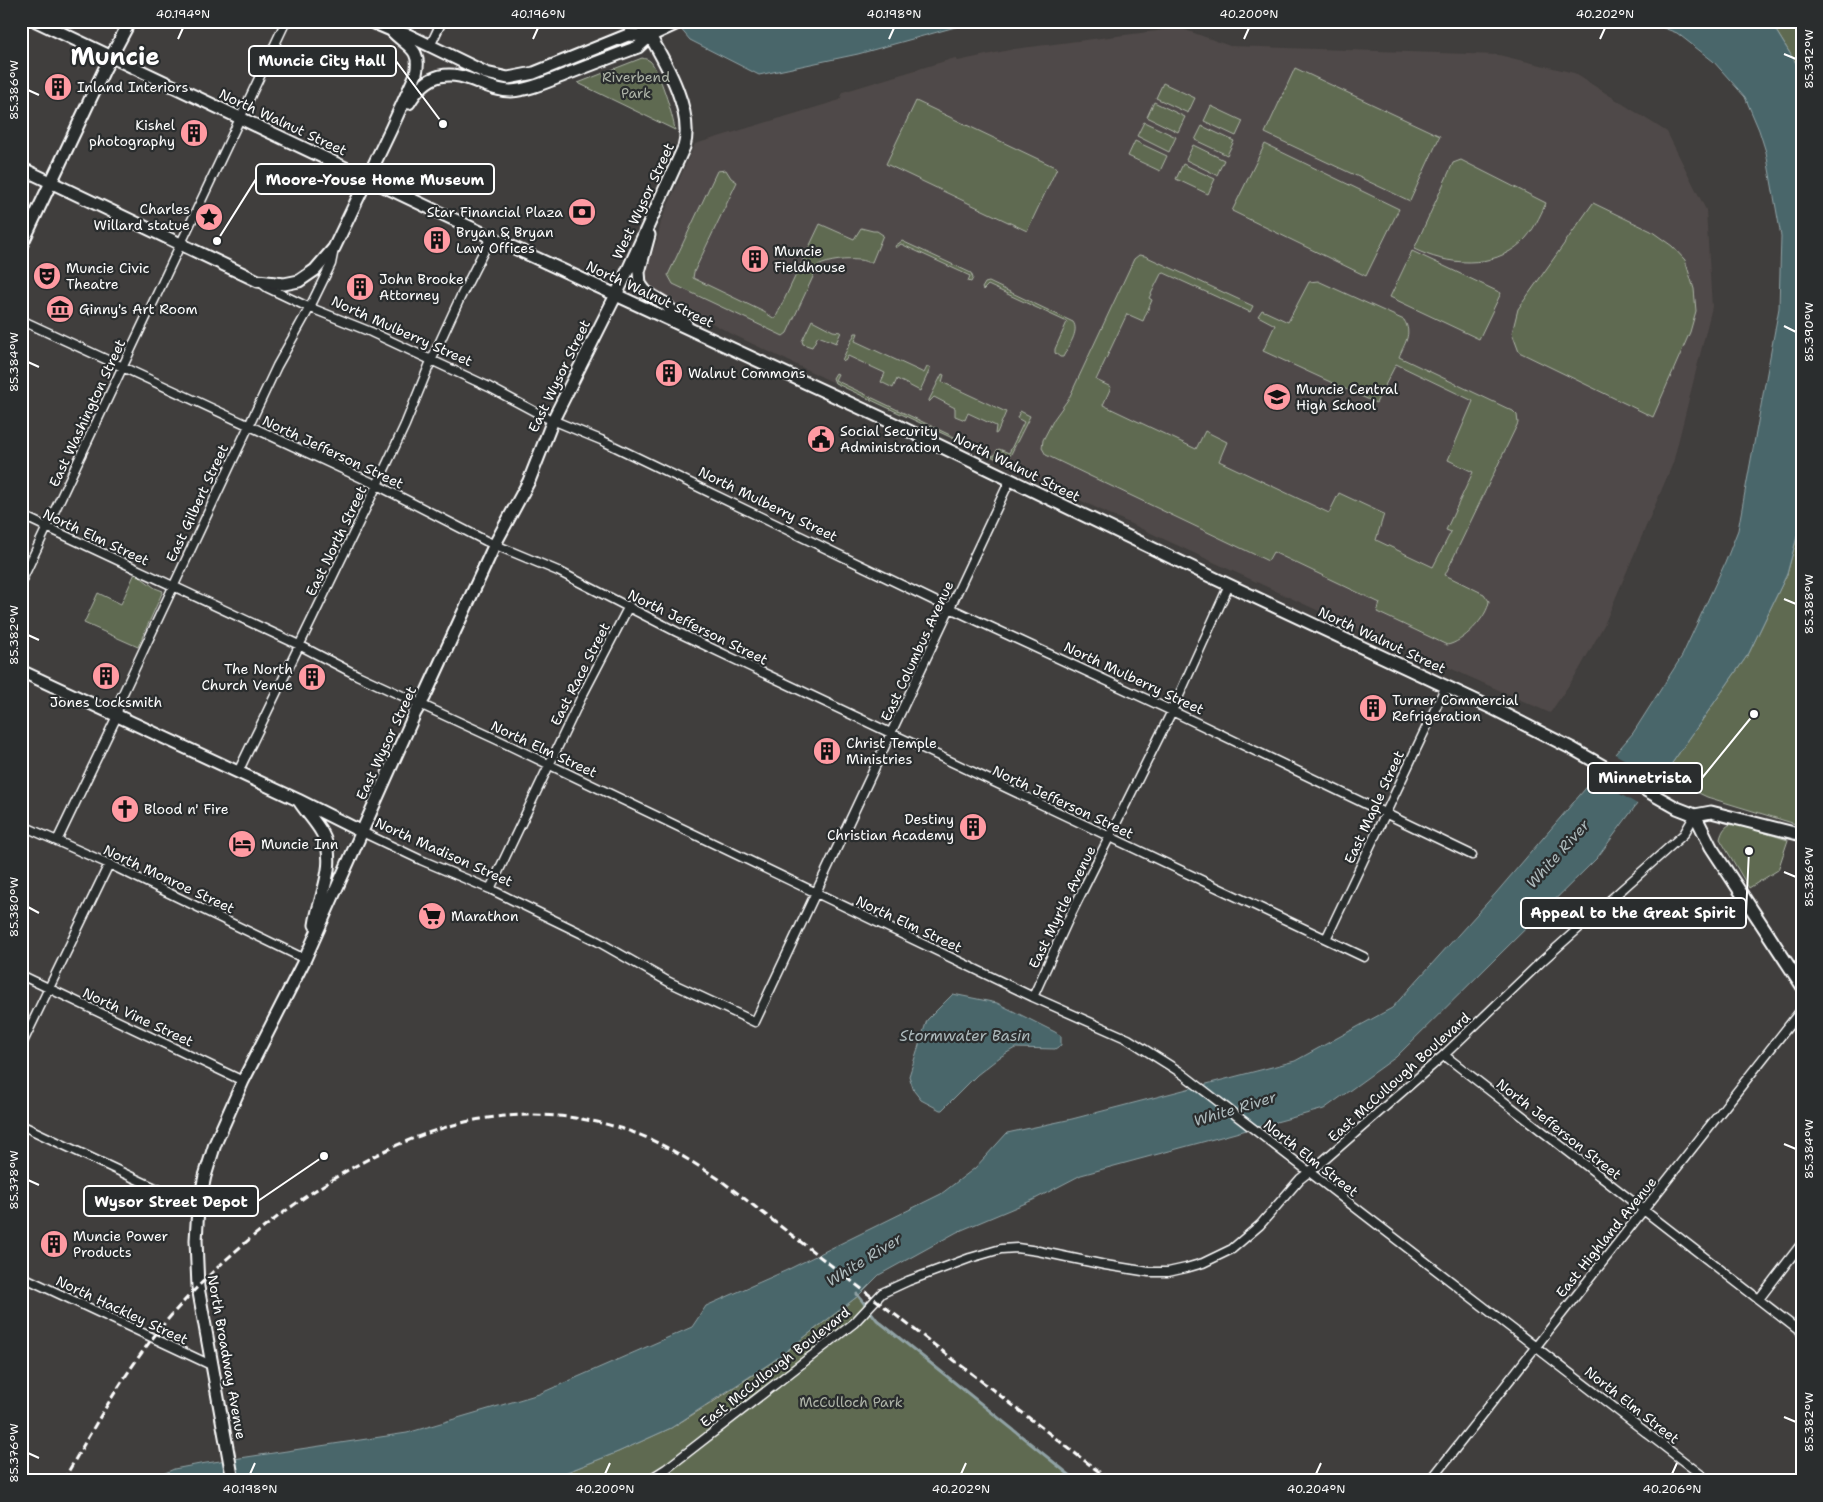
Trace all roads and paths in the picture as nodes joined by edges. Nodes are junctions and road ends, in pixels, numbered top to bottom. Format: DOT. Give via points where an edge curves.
graph roads {
  1 [pos="36,21"];
  2 [pos="130,21"];
  3 [pos="286,21"];
  4 [pos="370,21"];
  5 [pos="442,21"];
  6 [pos="638,21"];
  7 [pos="682,21"];
  8 [pos="391,30"];
  9 [pos="650,36"];
  10 [pos="430,46"];
  11 [pos="112,58"];
  12 [pos="240,118"];
  13 [pos="391,129"];
  14 [pos="21,168"];
  15 [pos="367,178"];
  16 [pos="51,182"];
  17 [pos="652,216"];
  18 [pos="491,238"];
  19 [pos="181,244"];
  20 [pos="21,246"];
  21 [pos="334,248"];
  22 [pos="258,281"];
  23 [pos="616,295"];
  24 [pos="310,306"];
  25 [pos="21,320"];
  26 [pos="694,332"];
  27 [pos="431,361"];
  28 [pos="122,367"];
  29 [pos="553,420"];
  30 [pos="249,427"];
  31 [pos="1010,480"];
  32 [pos="377,485"];
  33 [pos="21,515"];
  34 [pos="47,527"];
  35 [pos="494,544"];
  36 [pos="21,582"];
  37 [pos="1229,585"];
  38 [pos="174,587"];
  39 [pos="629,606"];
  40 [pos="951,609"];
  41 [pos="299,645"];
  42 [pos="21,671"];
  43 [pos="1446,686"];
  44 [pos="420,705"];
  45 [pos="1172,712"];
  46 [pos="117,716"];
  47 [pos="891,734"];
  48 [pos="550,765"];
  49 [pos="238,772"];
  50 [pos="298,800"];
  51 [pos="1385,814"];
  52 [pos="1695,815"];
  53 [pos="21,825"];
  54 [pos="362,832"];
  55 [pos="1802,835"];
  56 [pos="1110,837"];
  57 [pos="57,841"];
  58 [pos="1472,855"];
  59 [pos="109,864"];
  60 [pos="490,889"];
  61 [pos="816,893"];
  62 [pos="313,939"];
  63 [pos="1326,939"];
  64 [pos="1364,957"];
  65 [pos="305,959"];
  66 [pos="21,975"];
  67 [pos="1802,986"];
  68 [pos="50,989"];
  69 [pos="1033,997"];
  70 [pos="1802,1009"];
  71 [pos="755,1022"];
  72 [pos="21,1046"];
  73 [pos="1444,1055"];
  74 [pos="243,1081"];
  75 [pos="21,1125"];
  76 [pos="1309,1172"];
  77 [pos="198,1208"];
  78 [pos="1643,1211"];
  79 [pos="1802,1243"];
  80 [pos="21,1276"];
  81 [pos="1759,1298"];
  82 [pos="1802,1333"];
  83 [pos="1535,1346"];
  84 [pos="213,1366"];
  85 [pos="1437,1472"];
  86 [pos="233,1481"];
  87 [pos="647,1481"];
  88 [pos="1430,1481"];
  89 [pos="1447,1481"];
  90 [pos="1709,1481"];
  1 -- 11 [label="main road, North Walnut Street"];
  2 -- 11 [label="main road"];
  3 -- 12 [label="street, East Washington Street"];
  4 -- 8 [label="main road"];
  5 -- 10 [label="street"];
  6 -- 9 [label="street"];
  7 -- 9 [label="main road"];
  8 -- 10 [label="main road"];
  8 -- 13 [label="main road" via="418,55 418,65"];
  9 -- 10 [label="main road" via="628,35 534,73 508,78 486,73"];
  9 -- 13 [label="main road" via="638,47 519,90 493,89 454,75 439,76 421,86"];
  9 -- 17 [label="main road, West Wysor Street" via="678,95 688,130 684,147"];
  11 -- 12 [label="main road, North Walnut Street"];
  11 -- 16 [label="main road"];
  12 -- 15 [label="main road, North Walnut Street"];
  12 -- 19 [label="street, East Washington Street"];
  13 -- 15 [label="main road, East Gilbert Street"];
  14 -- 16 [label="main road, North Mulberry Street"];
  15 -- 18 [label="main road, North Walnut Street"];
  15 -- 21 [label="main road, East Gilbert Street"];
  16 -- 19 [label="main road, North Mulberry Street"];
  16 -- 20 [label="main road"];
  17 -- 23 [label="main road, West Wysor Street"];
  17 -- 26 [label="main road" via="639,272 640,284"];
  18 -- 23 [label="main road, North Walnut Street"];
  18 -- 27 [label="street, East North Street"];
  19 -- 22 [label="main road, North Mulberry Street"];
  19 -- 28 [label="street, East Washington Street"];
  21 -- 22 [label="main road" via="315,270 299,280 284,284"];
  21 -- 24 [label="street, East Gilbert Street" via="331,264"];
  22 -- 24 [label="street, North Mulberry Street"];
  23 -- 26 [label="main road, North Walnut Street"];
  23 -- 29 [label="main road, East Wysor Street"];
  24 -- 27 [label="street, North Mulberry Street"];
  24 -- 30 [label="street, East Gilbert Street"];
  25 -- 28 [label="street, North Jefferson Street"];
  26 -- 31 [label="main road, North Walnut Street"];
  27 -- 29 [label="street, North Mulberry Street"];
  27 -- 32 [label="street, East North Street"];
  28 -- 30 [label="street, North Jefferson Street"];
  28 -- 34 [label="street, East Washington Street"];
  29 -- 35 [label="main road, East Wysor Street" via="529,481"];
  29 -- 40 [label="street, North Mulberry Street" via="602,440"];
  30 -- 32 [label="street, North Jefferson Street"];
  30 -- 38 [label="street, East Gilbert Street"];
  31 -- 37 [label="main road, North Walnut Street"];
  31 -- 40 [label="street, East Columbus Avenue"];
  32 -- 35 [label="street, North Jefferson Street"];
  32 -- 41 [label="street, East North Street"];
  33 -- 34 [label="street, North Elm Street"];
  34 -- 36 [label="street, East Washington Street"];
  34 -- 38 [label="street, North Elm Street"];
  35 -- 39 [label="street, North Jefferson Street"];
  35 -- 44 [label="main road, East Wysor Street"];
  37 -- 43 [label="main road, North Walnut Street"];
  37 -- 45 [label="street, East Myrtle Avenue"];
  38 -- 41 [label="street, North Elm Street"];
  38 -- 46 [label="street, East Gilbert Street" via="119,702"];
  39 -- 47 [label="street, North Jefferson Street"];
  39 -- 48 [label="street, East Race Street"];
  40 -- 45 [label="street, North Mulberry Street"];
  40 -- 47 [label="street, East Columbus Avenue"];
  41 -- 44 [label="street, North Elm Street"];
  41 -- 49 [label="street, East North Street"];
  42 -- 46 [label="main road, North Madison Street"];
  43 -- 51 [label="street, East Maple Street"];
  43 -- 52 [label="main road, North Walnut Street"];
  44 -- 48 [label="street, North Elm Street"];
  44 -- 54 [label="main road, East Wysor Street"];
  45 -- 51 [label="street, North Mulberry Street"];
  45 -- 56 [label="street, East Myrtle Avenue"];
  46 -- 49 [label="main road, North Madison Street"];
  46 -- 57 [label="street, East Gilbert Street"];
  47 -- 56 [label="street, North Jefferson Street"];
  47 -- 61 [label="street, East Columbus Avenue"];
  48 -- 60 [label="street, East Race Street"];
  48 -- 61 [label="street, North Elm Street"];
  49 -- 50 [label="main road, North Madison Street"];
  50 -- 54 [label="main road, North Madison Street"];
  50 -- 62 [label="main road" via="323,834 328,851 327,878"];
  51 -- 58 [label="street, North Mulberry Street"];
  51 -- 63 [label="street, East Maple Street"];
  52 -- 55 [label="main road, North Walnut Street" via="1711,812"];
  52 -- 67 [label="main road" via="1710,847"];
  52 -- 73 [label="street, East McCullough Boulevard" via="1684,834 1542,961"];
  53 -- 57 [label="street, North Monroe Street"];
  54 -- 60 [label="street, North Madison Street"];
  54 -- 62 [label="main road, East Wysor Street"];
  56 -- 63 [label="street, North Jefferson Street"];
  56 -- 69 [label="street, East Myrtle Avenue"];
  57 -- 59 [label="street, North Monroe Street"];
  59 -- 65 [label="street, North Monroe Street"];
  59 -- 68 [label="street"];
  60 -- 71 [label="street, North Madison Street" via="597,941 669,982"];
  61 -- 69 [label="street, North Elm Street"];
  61 -- 71 [label="street, East Columbus Avenue"];
  62 -- 65 [label="main road, East Wysor Street"];
  63 -- 64 [label="street, North Jefferson Street"];
  65 -- 74 [label="main road, East Wysor Street"];
  66 -- 68 [label="street, North Vine Street"];
  68 -- 72 [label="street"];
  68 -- 74 [label="street, North Vine Street"];
  69 -- 76 [label="street, North Elm Street" via="1128,1040 1180,1072"];
  70 -- 78 [label="street, East Highland Avenue"];
  73 -- 76 [label="street, East McCullough Boulevard"];
  73 -- 78 [label="street, North Jefferson Street"];
  74 -- 77 [label="main road, East Wysor Street" via="215,1144"];
  75 -- 77 [label="street"];
  76 -- 83 [label="street, North Elm Street"];
  76 -- 87 [label="street, East McCullough Boulevard" via="1232,1249 1186,1268 1149,1272 1038,1251 1001,1249 882,1293 854,1323"];
  77 -- 84 [label="main road, North Broadway Avenue" via="198,1287"];
  78 -- 81 [label="street, North Jefferson Street"];
  78 -- 83 [label="street, East Highland Avenue"];
  79 -- 81 [label="street"];
  80 -- 84 [label="street, North Hackley Street"];
  81 -- 82 [label="street, North Jefferson Street"];
  83 -- 85 [label="street, East Highland Avenue"];
  83 -- 90 [label="street, North Elm Street"];
  84 -- 86 [label="main road, North Broadway Avenue"];
  85 -- 88 [label="street, East Highland Avenue"];
  85 -- 89 [label="street"];
}
